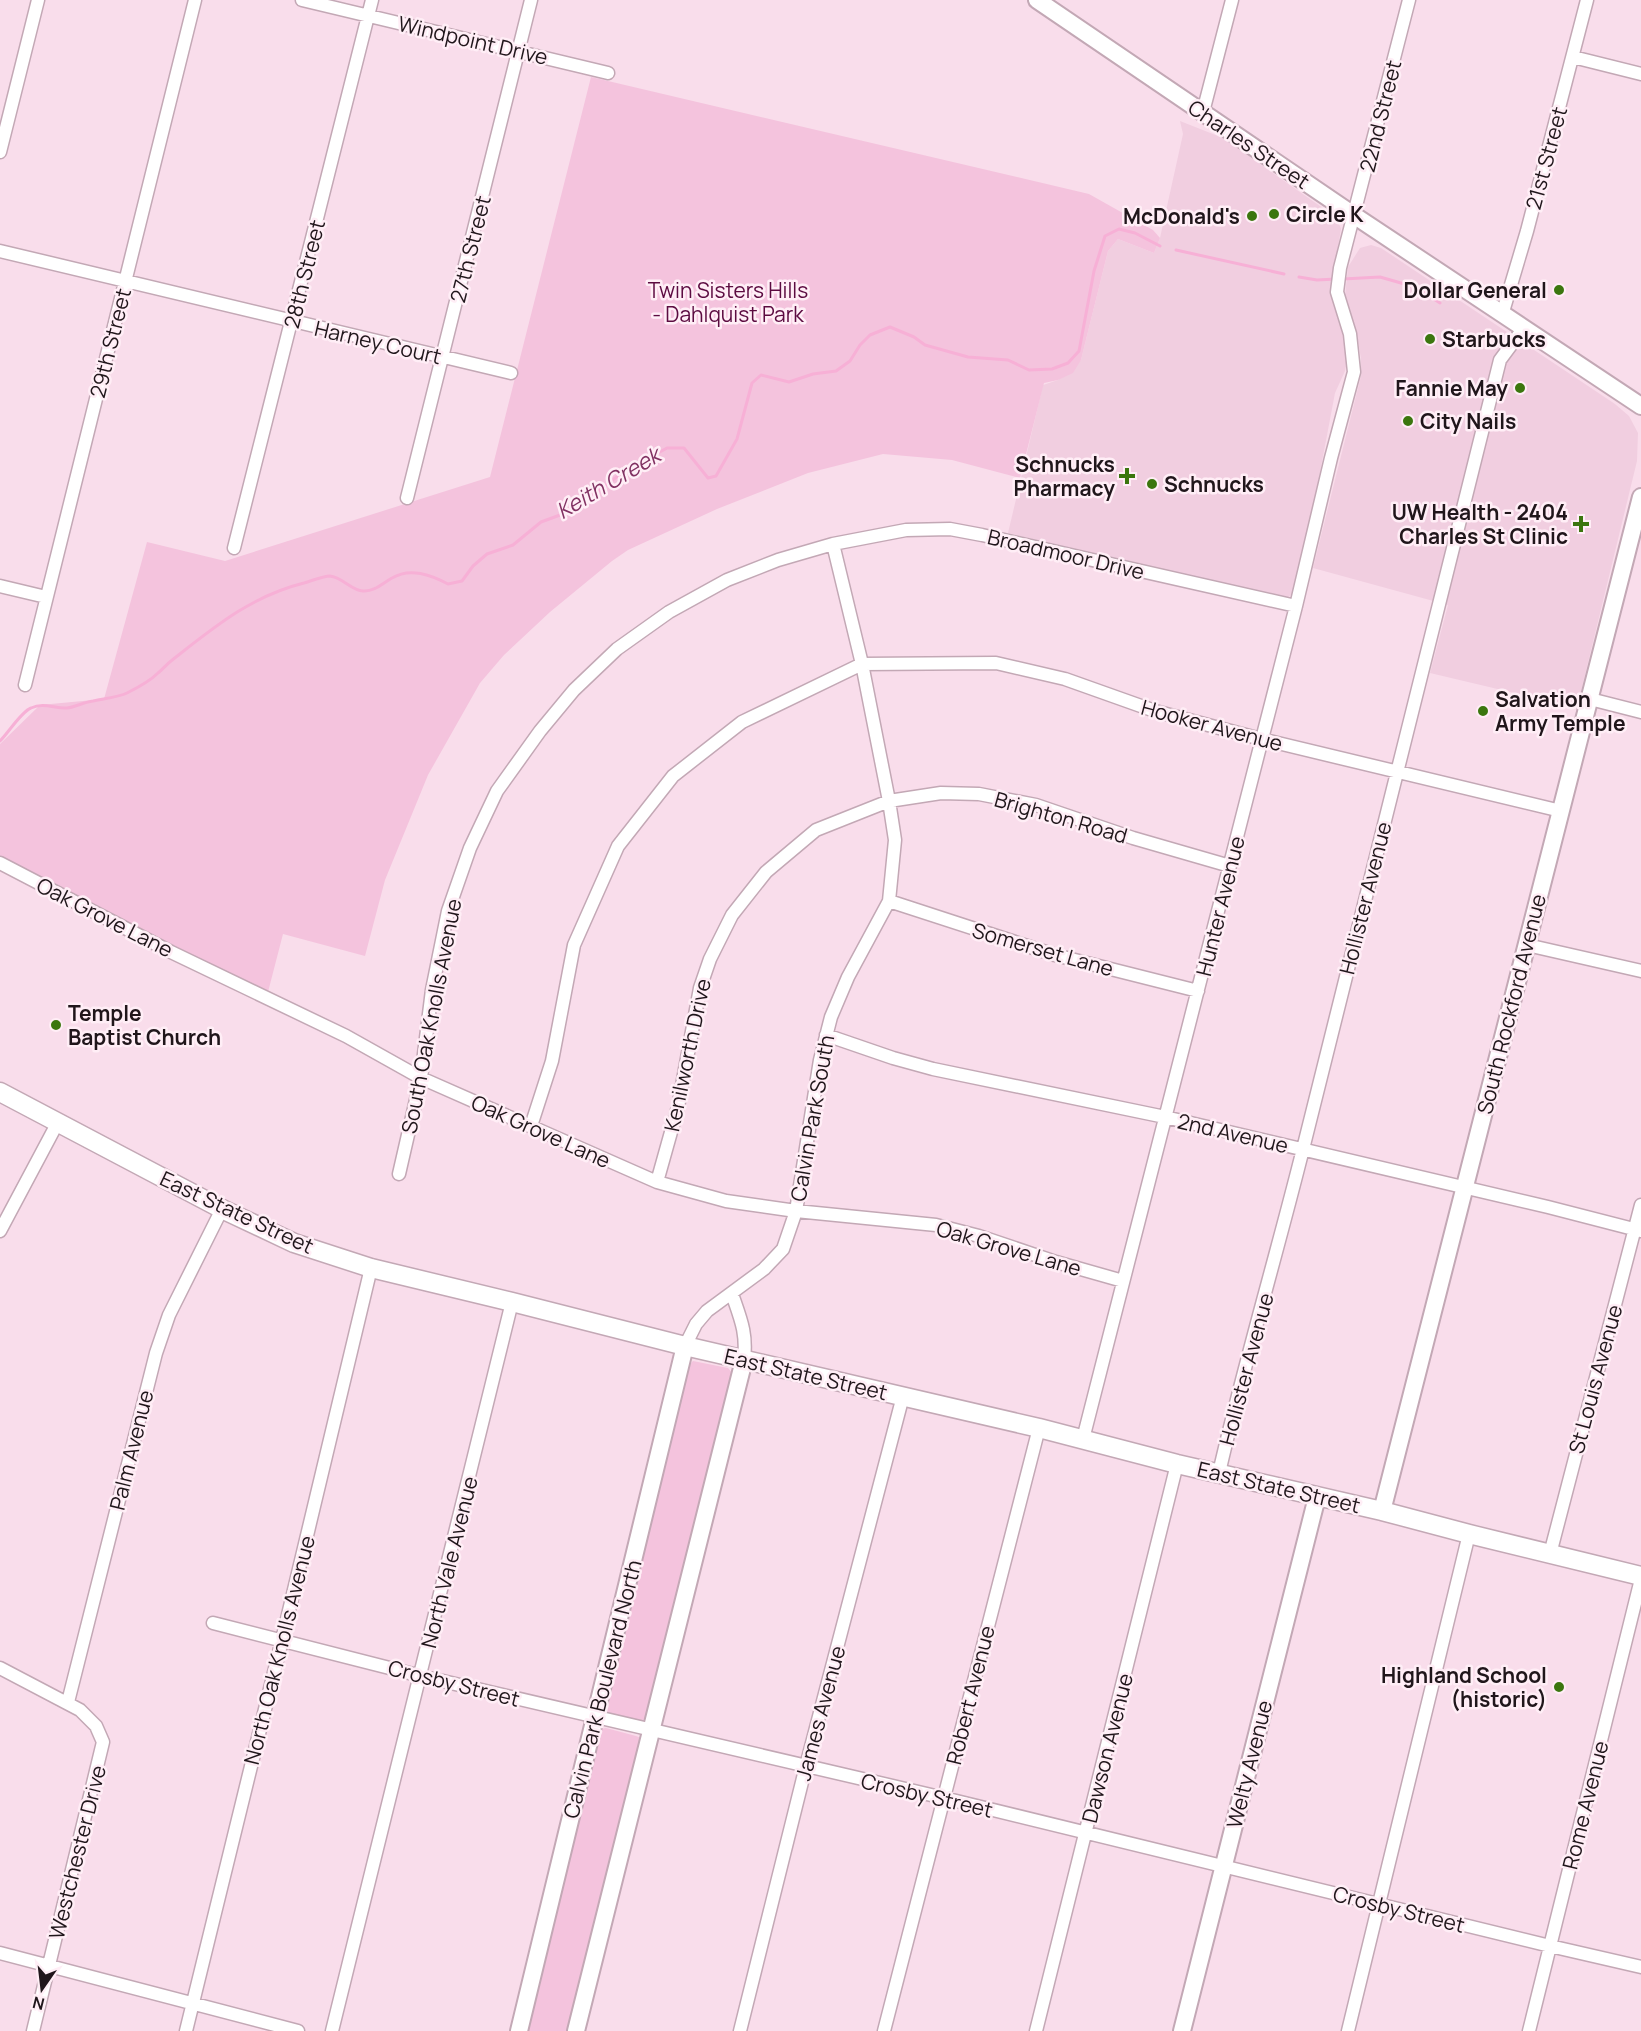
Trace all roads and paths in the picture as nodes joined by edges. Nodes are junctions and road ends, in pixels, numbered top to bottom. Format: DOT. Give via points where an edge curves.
graph roads {
  1 [pos="38,0"];
  2 [pos="195,0"];
  3 [pos="302,0"];
  4 [pos="372,0"];
  5 [pos="531,0"];
  6 [pos="1232,0"];
  7 [pos="1409,0"];
  8 [pos="1587,0"];
  9 [pos="1046,3"];
  10 [pos="368,15"];
  11 [pos="519,51"];
  12 [pos="1573,57"];
  13 [pos="608,73"];
  14 [pos="1641,74"];
  15 [pos="1203,112"];
  16 [pos="0,152"];
  17 [pos="1355,216"];
  18 [pos="0,251"];
  19 [pos="126,280"];
  20 [pos="1502,315"];
  21 [pos="292,322"];
  22 [pos="1523,329"];
  23 [pos="443,357"];
  24 [pos="1354,372"];
  25 [pos="512,373"];
  26 [pos="1641,406"];
  27 [pos="1641,497"];
  28 [pos="407,498"];
  29 [pos="833,544"];
  30 [pos="234,548"];
  31 [pos="0,586"];
  32 [pos="46,597"];
  33 [pos="1296,606"];
  34 [pos="862,664"];
  35 [pos="25,685"];
  36 [pos="1590,699"];
  37 [pos="1641,712"];
  38 [pos="1261,739"];
  39 [pos="1397,772"];
  40 [pos="889,801"];
  41 [pos="1561,811"];
  42 [pos="0,863"];
  43 [pos="1230,866"];
  44 [pos="889,901"];
  45 [pos="1527,945"];
  46 [pos="1641,971"];
  47 [pos="1198,991"];
  48 [pos="826,1035"];
  49 [pos="421,1078"];
  50 [pos="0,1092"];
  51 [pos="1165,1117"];
  52 [pos="58,1122"];
  53 [pos="531,1126"];
  54 [pos="1303,1150"];
  55 [pos="399,1174"];
  56 [pos="657,1182"];
  57 [pos="1464,1188"];
  58 [pos="1641,1205"];
  59 [pos="222,1209"];
  60 [pos="796,1212"];
  61 [pos="1638,1231"];
  62 [pos="0,1232"];
  63 [pos="371,1268"];
  64 [pos="1123,1281"];
  65 [pos="732,1294"];
  66 [pos="512,1302"];
  67 [pos="685,1346"];
  68 [pos="744,1360"];
  69 [pos="903,1396"];
  70 [pos="1038,1428"];
  71 [pos="1083,1439"];
  72 [pos="1177,1464"];
  73 [pos="1219,1473"];
  74 [pos="1317,1497"];
  75 [pos="1382,1511"];
  76 [pos="1469,1534"];
  77 [pos="1550,1554"];
  78 [pos="1641,1577"];
  79 [pos="213,1623"];
  80 [pos="282,1640"];
  81 [pos="0,1668"];
  82 [pos="421,1676"];
  83 [pos="68,1702"];
  84 [pos="596,1717"];
  85 [pos="651,1731"];
  86 [pos="806,1767"];
  87 [pos="944,1798"];
  88 [pos="1086,1833"];
  89 [pos="1223,1867"];
  90 [pos="1378,1904"];
  91 [pos="1550,1946"];
  92 [pos="0,1953"];
  93 [pos="48,1966"];
  94 [pos="1641,1967"];
  95 [pos="192,2005"];
  96 [pos="33,2031"];
  97 [pos="186,2031"];
  98 [pos="298,2031"];
  99 [pos="332,2031"];
  100 [pos="519,2031"];
  101 [pos="576,2031"];
  102 [pos="740,2031"];
  103 [pos="884,2031"];
  104 [pos="1036,2031"];
  105 [pos="1182,2031"];
  106 [pos="1348,2031"];
  107 [pos="1529,2031"];
  1 -- 16 [label="street"];
  2 -- 19 [label="street, 29th Street"];
  3 -- 10 [label="street, Windpoint Drive"];
  4 -- 10 [label="street, 28th Street"];
  5 -- 11 [label="street, 27th Street"];
  6 -- 15 [label="street"];
  7 -- 17 [label="street, 22nd Street"];
  8 -- 12 [label="street, 21st Street"];
  9 -- 15 [label="street, Charles Street"];
  10 -- 11 [label="street, Windpoint Drive"];
  10 -- 21 [label="street, 28th Street"];
  11 -- 13 [label="street, Windpoint Drive"];
  11 -- 23 [label="street, 27th Street"];
  12 -- 14 [label="street"];
  12 -- 20 [label="street, 21st Street"];
  15 -- 17 [label="street, Charles Street"];
  17 -- 20 [label="street, Charles Street"];
  17 -- 24 [label="street, 22nd Street" via="1337,292 1350,334"];
  18 -- 19 [label="street, Harney Court"];
  19 -- 21 [label="street, Harney Court"];
  19 -- 32 [label="street, 29th Street"];
  20 -- 22 [label="street, Charles Street"];
  21 -- 23 [label="street, Harney Court"];
  21 -- 30 [label="street, 28th Street"];
  22 -- 26 [label="street, Charles Street"];
  22 -- 39 [label="street, Hollister Avenue" via="1500,360"];
  23 -- 25 [label="street, Harney Court"];
  23 -- 28 [label="street, 27th Street"];
  24 -- 33 [label="street, Hunter Avenue"];
  27 -- 36 [label="street, South Rockford Avenue"];
  29 -- 33 [label="street, Broadmoor Drive" via="906,530 950,529"];
  29 -- 34 [label="street, Calvin Park South"];
  29 -- 49 [label="street, South Oak Knolls Avenue" via="727,580 669,612 617,649 574,690 540,731 497,792 470,848 448,911 432,990"];
  31 -- 32 [label="street"];
  32 -- 35 [label="street, 29th Street"];
  33 -- 38 [label="street, Hunter Avenue"];
  34 -- 38 [label="street, Hooker Avenue" via="996,663 1065,679 1155,711"];
  34 -- 40 [label="street, Calvin Park South"];
  34 -- 53 [label="street" via="742,722 673,776 618,846 574,945 552,1061"];
  36 -- 37 [label="street"];
  36 -- 41 [label="street, South Rockford Avenue"];
  38 -- 39 [label="street, Hooker Avenue"];
  38 -- 43 [label="street, Hunter Avenue"];
  39 -- 41 [label="street, Hooker Avenue"];
  39 -- 54 [label="street, Hollister Avenue"];
  40 -- 43 [label="street, Brighton Road" via="940,793 979,794 1036,805"];
  40 -- 44 [label="street, Calvin Park South" via="895,840"];
  40 -- 56 [label="street, Kenilworth Drive" via="816,830 766,872 732,915 700,988 678,1107"];
  41 -- 45 [label="street, South Rockford Avenue"];
  42 -- 49 [label="street, Oak Grove Lane" via="346,1036"];
  43 -- 47 [label="street, Hunter Avenue"];
  44 -- 47 [label="street, Somerset Lane" via="1055,955"];
  44 -- 48 [label="street, Calvin Park South" via="848,976"];
  45 -- 46 [label="street"];
  45 -- 57 [label="street, South Rockford Avenue"];
  47 -- 51 [label="street, Hunter Avenue"];
  48 -- 51 [label="street, 2nd Avenue" via="933,1069"];
  48 -- 60 [label="street, Calvin Park South"];
  49 -- 53 [label="street, Oak Grove Lane"];
  49 -- 55 [label="street, South Oak Knolls Avenue"];
  50 -- 52 [label="main road, East State Street"];
  51 -- 54 [label="street, 2nd Avenue"];
  51 -- 64 [label="street, Hunter Avenue"];
  52 -- 59 [label="main road, East State Street"];
  52 -- 62 [label="street"];
  53 -- 56 [label="street, Oak Grove Lane"];
  54 -- 57 [label="street, 2nd Avenue"];
  54 -- 73 [label="street, Hollister Avenue"];
  56 -- 60 [label="street, Oak Grove Lane" via="726,1201"];
  57 -- 61 [label="street, 2nd Avenue"];
  57 -- 75 [label="street, South Rockford Avenue"];
  58 -- 61 [label="street, St Louis Avenue"];
  59 -- 63 [label="main road, East State Street" via="294,1242"];
  59 -- 83 [label="street, Palm Avenue" via="159,1343"];
  60 -- 64 [label="street, Oak Grove Lane" via="936,1225"];
  60 -- 65 [label="street, Calvin Park South" via="783,1249"];
  61 -- 77 [label="street, St Louis Avenue"];
  63 -- 66 [label="main road, East State Street"];
  63 -- 80 [label="street, North Oak Knolls Avenue"];
  64 -- 71 [label="street, Hunter Avenue"];
  65 -- 67 [label="street, Calvin Park South" via="707,1311"];
  65 -- 68 [label="street" via="744,1329"];
  66 -- 67 [label="main road, East State Street"];
  66 -- 82 [label="street, North Vale Avenue"];
  67 -- 68 [label="main road, East State Street"];
  67 -- 84 [label="street, Calvin Park Boulevard North"];
  68 -- 69 [label="main road, East State Street"];
  68 -- 85 [label="street"];
  69 -- 70 [label="main road, East State Street"];
  69 -- 86 [label="street, James Avenue"];
  70 -- 71 [label="main road, East State Street"];
  70 -- 87 [label="street, Robert Avenue"];
  71 -- 72 [label="main road, East State Street"];
  72 -- 73 [label="main road, East State Street"];
  72 -- 88 [label="street, Dawson Avenue"];
  73 -- 74 [label="main road, East State Street"];
  74 -- 75 [label="main road, East State Street"];
  74 -- 89 [label="street, Welty Avenue"];
  75 -- 76 [label="main road, East State Street"];
  76 -- 77 [label="main road, East State Street"];
  76 -- 90 [label="street"];
  77 -- 78 [label="main road, East State Street"];
  78 -- 91 [label="street, Rome Avenue"];
  79 -- 80 [label="street, Crosby Street"];
  80 -- 82 [label="street, Crosby Street"];
  80 -- 95 [label="street, North Oak Knolls Avenue"];
  81 -- 83 [label="street"];
  82 -- 84 [label="street, Crosby Street"];
  82 -- 99 [label="street, North Vale Avenue"];
  83 -- 93 [label="street, Westchester Drive" via="96,1726 104,1742"];
  84 -- 85 [label="street, Crosby Street"];
  84 -- 100 [label="street, Calvin Park Boulevard North"];
  85 -- 86 [label="street, Crosby Street"];
  85 -- 101 [label="street"];
  86 -- 87 [label="street, Crosby Street"];
  86 -- 102 [label="street, James Avenue"];
  87 -- 88 [label="street, Crosby Street"];
  87 -- 103 [label="street, Robert Avenue"];
  88 -- 89 [label="street, Crosby Street"];
  88 -- 104 [label="street, Dawson Avenue"];
  89 -- 90 [label="street, Crosby Street"];
  89 -- 105 [label="street, Welty Avenue"];
  90 -- 91 [label="street, Crosby Street"];
  90 -- 106 [label="street"];
  91 -- 94 [label="street, Crosby Street"];
  91 -- 107 [label="street, Rome Avenue"];
  92 -- 93 [label="street"];
  93 -- 95 [label="street"];
  93 -- 96 [label="street, Westchester Drive"];
  95 -- 97 [label="street, North Oak Knolls Avenue"];
  95 -- 98 [label="street"];
}
